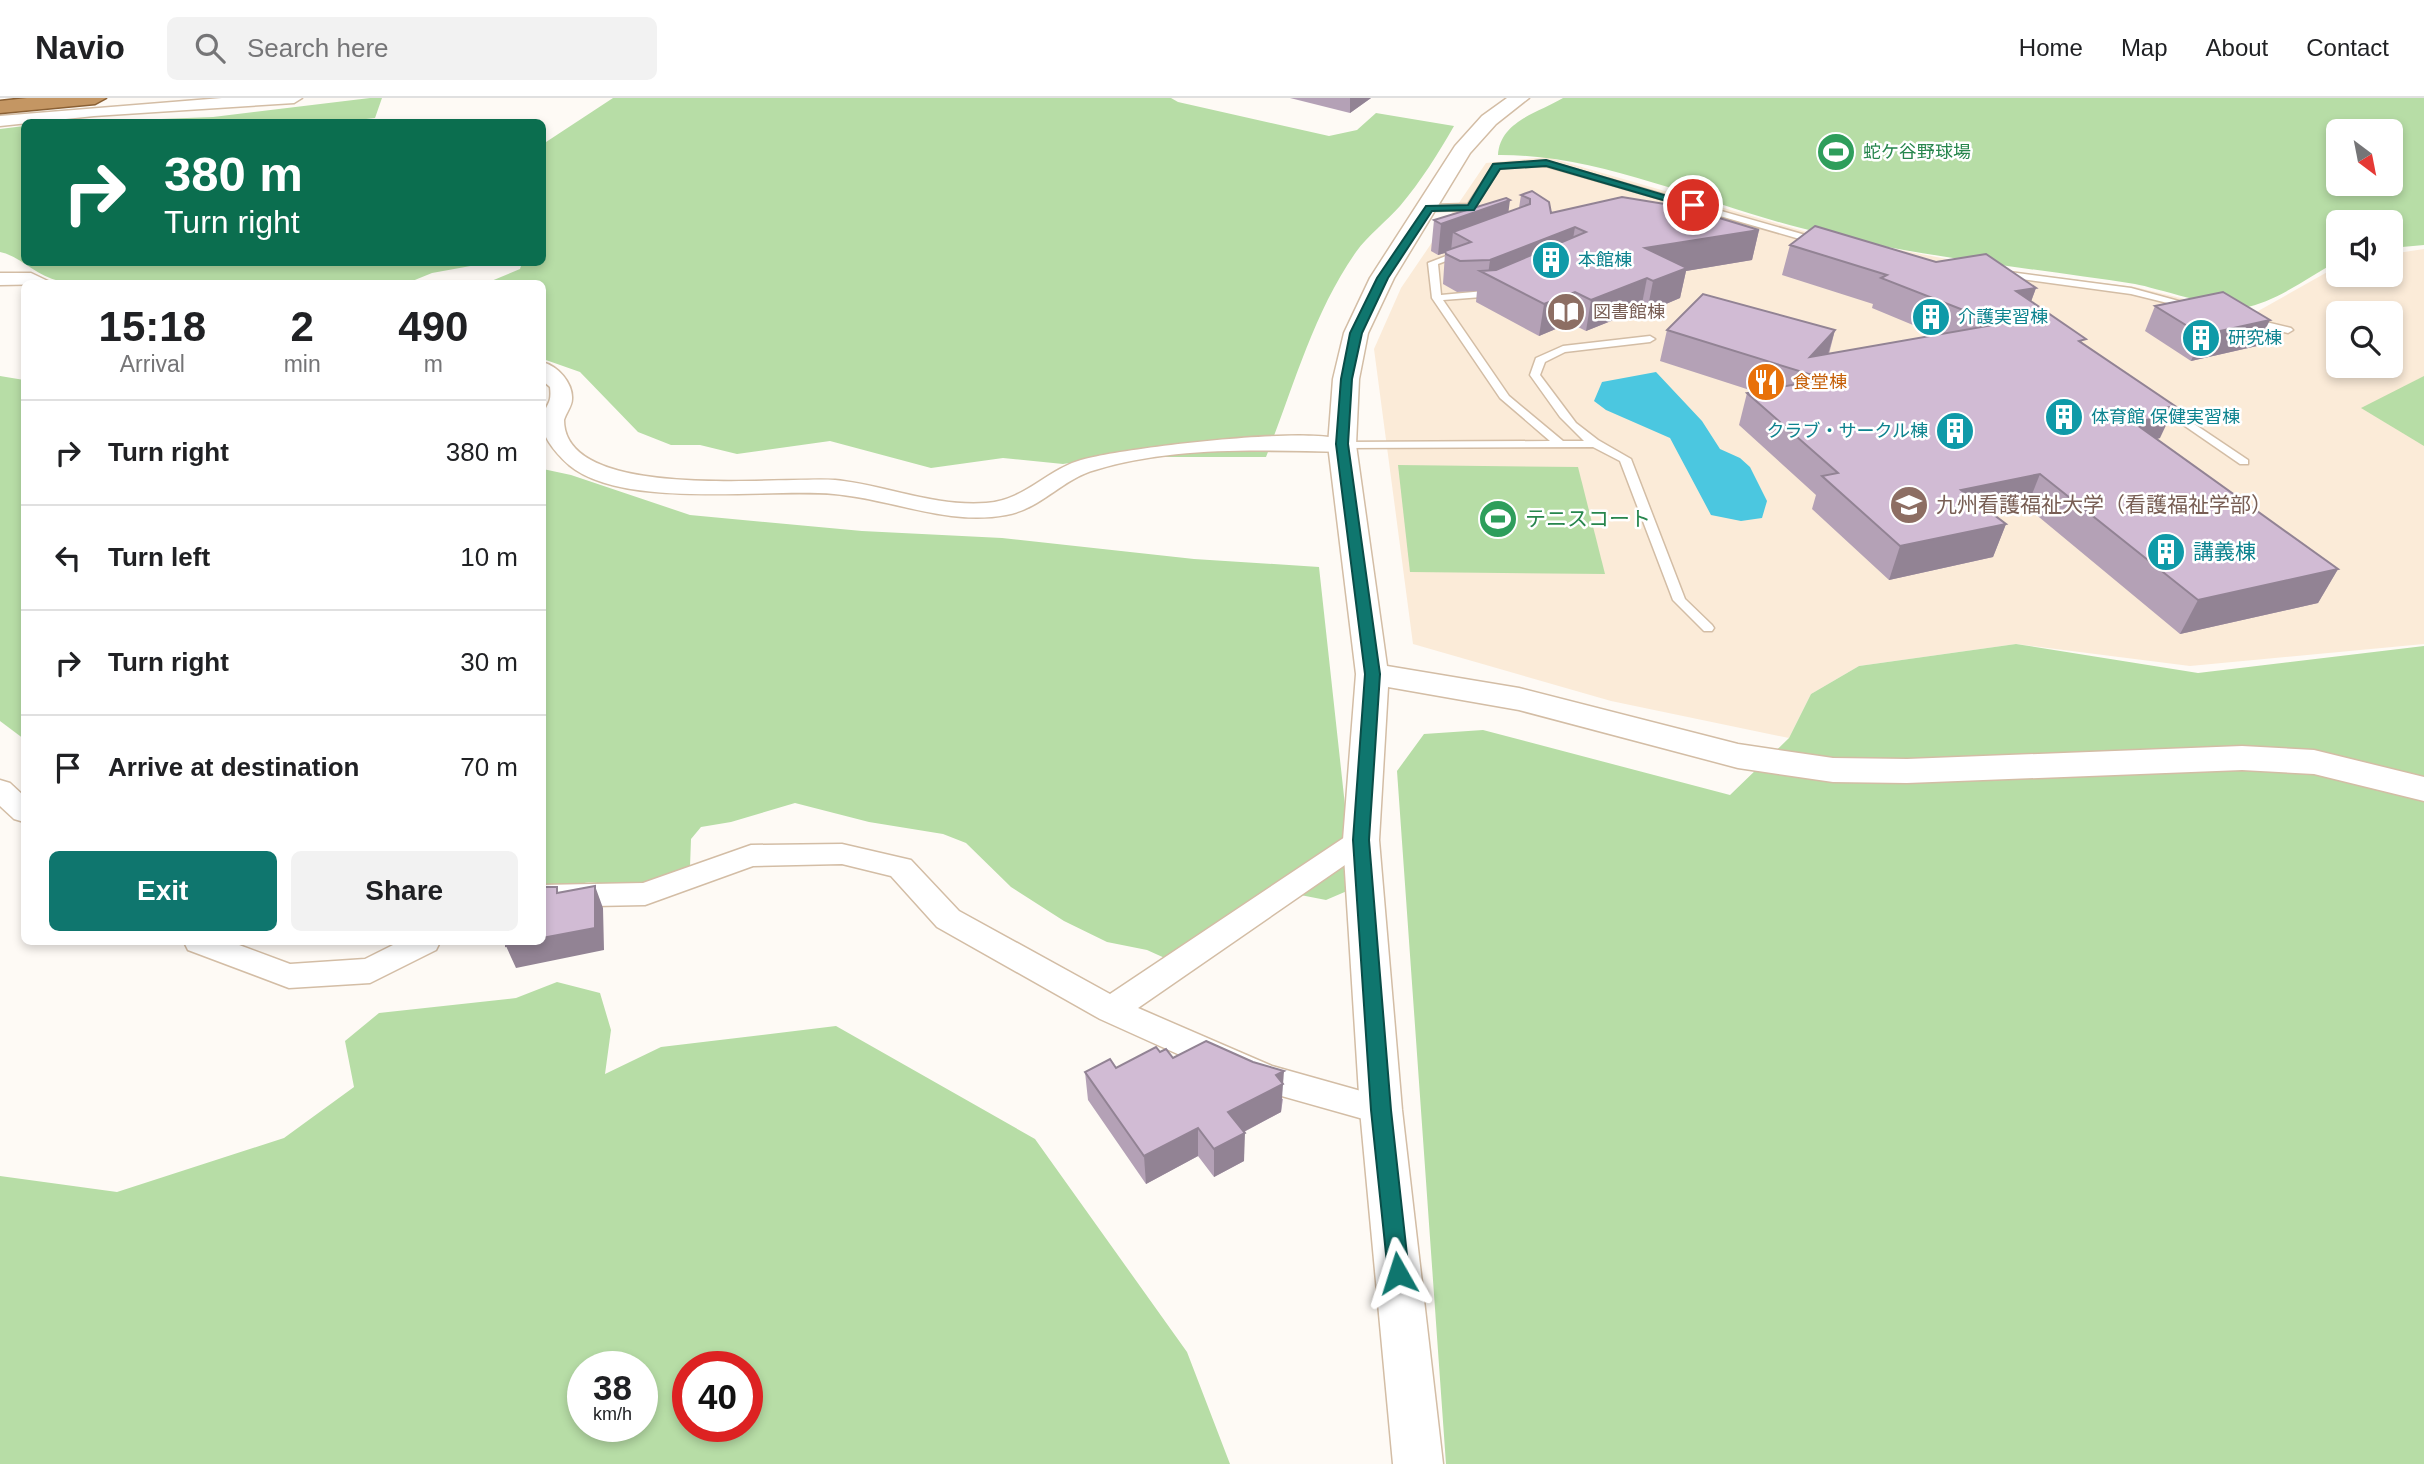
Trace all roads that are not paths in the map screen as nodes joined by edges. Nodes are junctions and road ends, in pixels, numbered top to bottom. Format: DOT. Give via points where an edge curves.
graph roads {
  1 [pos="95,98"];
  2 [pos="294,98"];
  3 [pos="1519,98"];
  4 [pos="0,107"];
  5 [pos="0,121"];
  6 [pos="1429,208"];
  7 [pos="1471,208"];
  8 [pos="1483,213"];
  9 [pos="1829,243"];
  10 [pos="1471,249"];
  11 [pos="1994,273"];
  12 [pos="0,279"];
  13 [pos="34,280"];
  14 [pos="1500,291"];
  15 [pos="1437,298"];
  16 [pos="2209,310"];
  17 [pos="2235,317"];
  18 [pos="2287,330"];
  19 [pos="1650,339"];
  20 [pos="546,372"];
  21 [pos="2145,393"];
  22 [pos="1342,444"];
  23 [pos="1560,444"];
  24 [pos="1591,444"];
  25 [pos="2244,462"];
  26 [pos="1708,628"];
  27 [pos="1372,674"];
  28 [pos="2424,789"];
  29 [pos="0,790"];
  30 [pos="21,809"];
  31 [pos="1361,840"];
  32 [pos="546,896"];
  33 [pos="207,945"];
  34 [pos="419,945"];
  35 [pos="1111,1010"];
  36 [pos="1381,1110"];
  37 [pos="1418,1464"];
  1 -- 4 [label="highway"];
  2 -- 5 [label="street"];
  3 -- 6 [label="street" via="1489,120 1462,150"];
  6 -- 7 [label="lane"];
  6 -- 22 [label="street" via="1382,278 1356,333 1346,379"];
  7 -- 8 [label="lane"];
  7 -- 9 [label="lane" via="1497,166 1546,163"];
  10 -- 15 [label="lane" via="1433,263"];
  11 -- 16 [label="lane" via="2130,291"];
  12 -- 13 [label="street"];
  14 -- 15 [label="lane" via="1488,296"];
  15 -- 23 [label="lane" via="1505,398"];
  17 -- 18 [label="lane"];
  19 -- 24 [label="lane" via="1563,349 1540,360 1535,375 1563,418"];
  20 -- 22 [label="street" via="560,385 562,402 552,415 552,427 572,455 583,464 638,483 688,488 834,486 948,508 1007,508 1086,464 1120,457 1252,444"];
  21 -- 25 [label="lane"];
  22 -- 23 [label="lane"];
  22 -- 27 [label="street"];
  23 -- 24 [label="lane"];
  24 -- 26 [label="lane" via="1625,459 1679,600"];
  27 -- 28 [label="street" via="1519,699 1738,756 1833,770 1921,771 2242,758 2314,762"];
  27 -- 31 [label="street"];
  29 -- 30 [label="street"];
  31 -- 35 [label="street"];
  31 -- 36 [label="street"];
  32 -- 35 [label="street" via="645,894 751,856 842,854 901,868 948,919"];
  33 -- 34 [label="street" via="289,976 370,971"];
  35 -- 36 [label="street" via="1265,1079"];
  36 -- 37 [label="street"];
}
